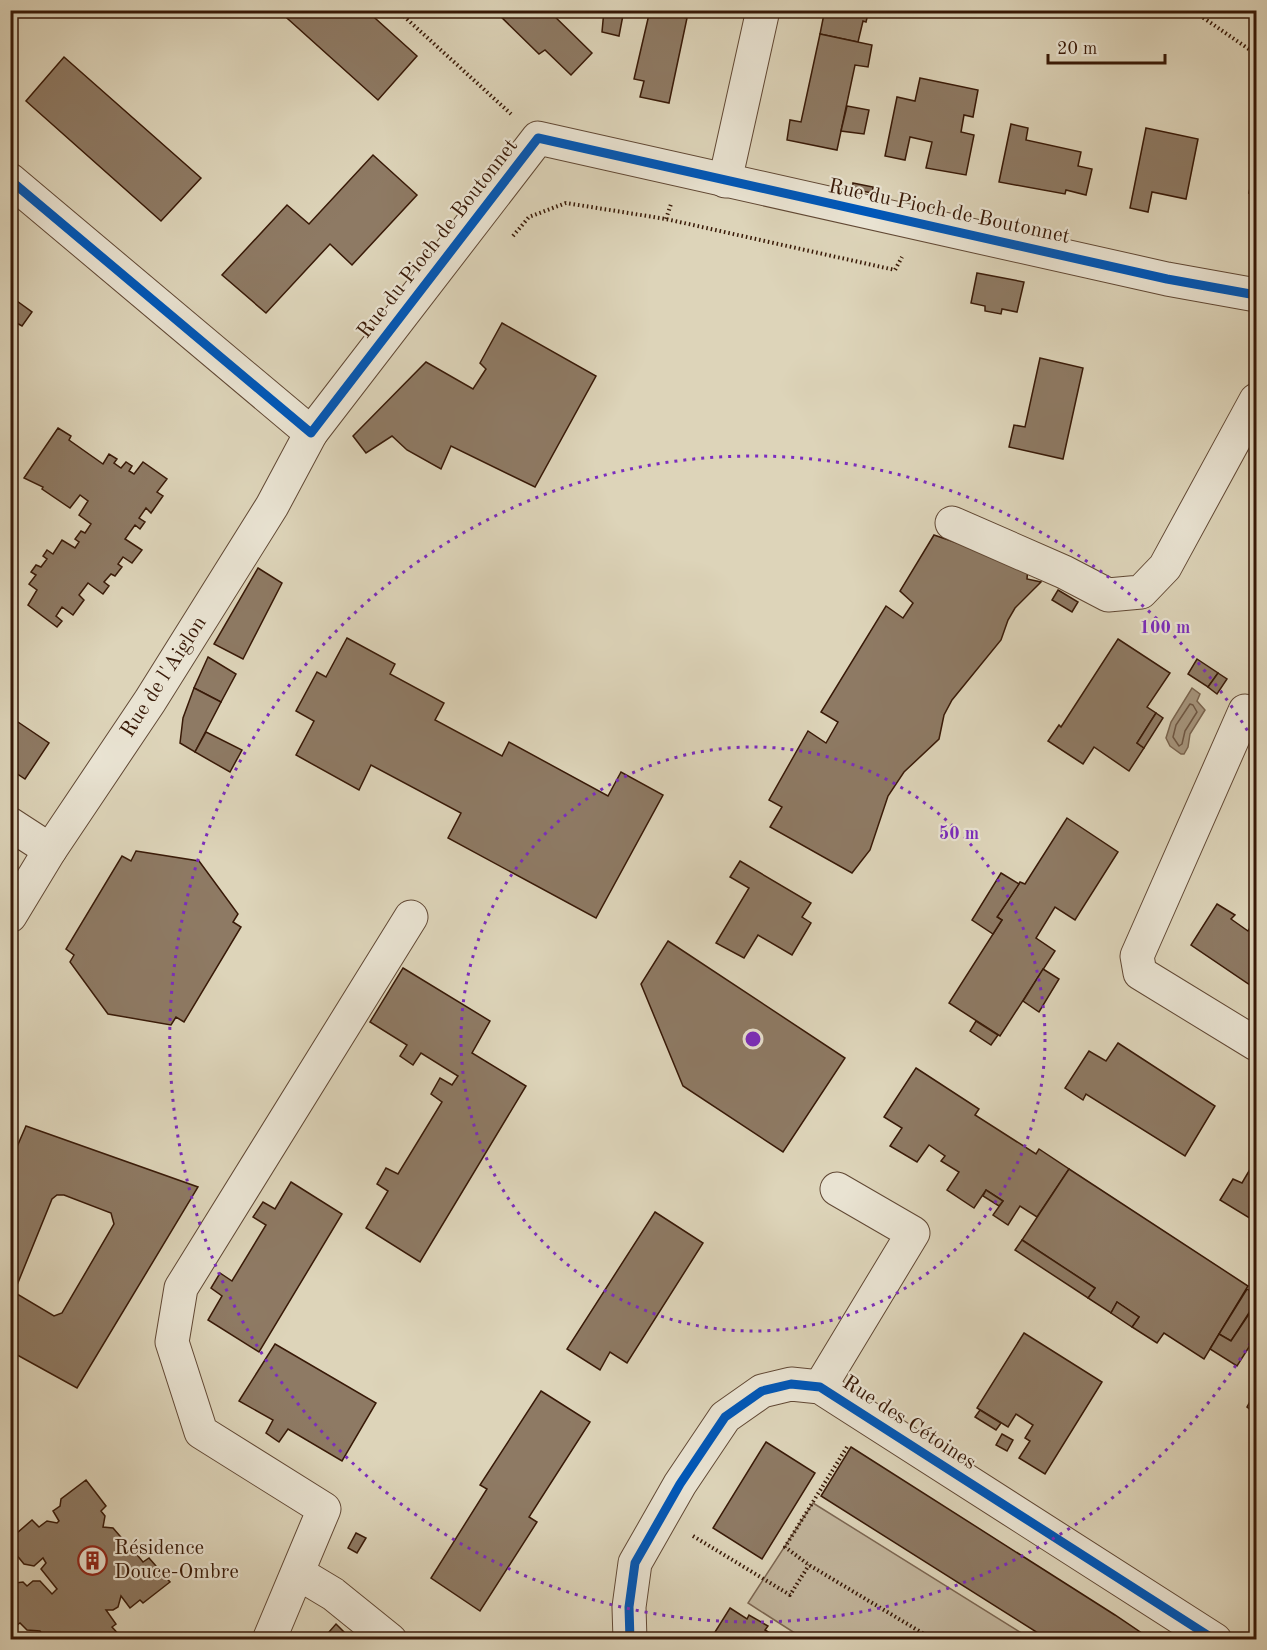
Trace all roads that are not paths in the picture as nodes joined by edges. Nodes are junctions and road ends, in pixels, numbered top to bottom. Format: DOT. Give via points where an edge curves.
graph roads {
  1 [pos="763,10"];
  2 [pos="10,180"];
  3 [pos="725,181"];
  4 [pos="1257,295"];
  5 [pos="1257,400"];
  6 [pos="311,433"];
  7 [pos="952,523"];
  8 [pos="1245,711"];
  9 [pos="10,824"];
  10 [pos="50,850"];
  11 [pos="10,916"];
  12 [pos="411,917"];
  13 [pos="1257,1044"];
  14 [pos="837,1189"];
  15 [pos="820,1387"];
  16 [pos="298,1574"];
  17 [pos="1206,1637"];
  18 [pos="269,1640"];
  19 [pos="390,1640"];
  20 [pos="630,1640"];
  1 -- 3 [label="street"];
  2 -- 6 [label="street"];
  3 -- 4 [label="street, Rue du Pioch de Boutonnet" via="1167,279"];
  3 -- 6 [label="street, Rue du Pioch de Boutonnet" via="538,138"];
  5 -- 7 [label="street" via="1165,567 1141,592 1108,595"];
  6 -- 10 [label="street, Rue de l'Aiglon" via="260,526"];
  8 -- 13 [label="street" via="1137,956 1140,973"];
  9 -- 10 [label="street"];
  10 -- 11 [label="street, Rue de l'Aiglon"];
  12 -- 16 [label="street" via="181,1288 179,1299 172,1342 201,1432 324,1509"];
  14 -- 15 [label="street" via="913,1233"];
  15 -- 17 [label="street, Rue des Cétoines"];
  15 -- 20 [label="street, Rue des Cétoines" via="791,1384 762,1391 725,1417 635,1563 629,1607"];
  16 -- 18 [label="street"];
  16 -- 19 [label="street" via="333,1594"];
}
